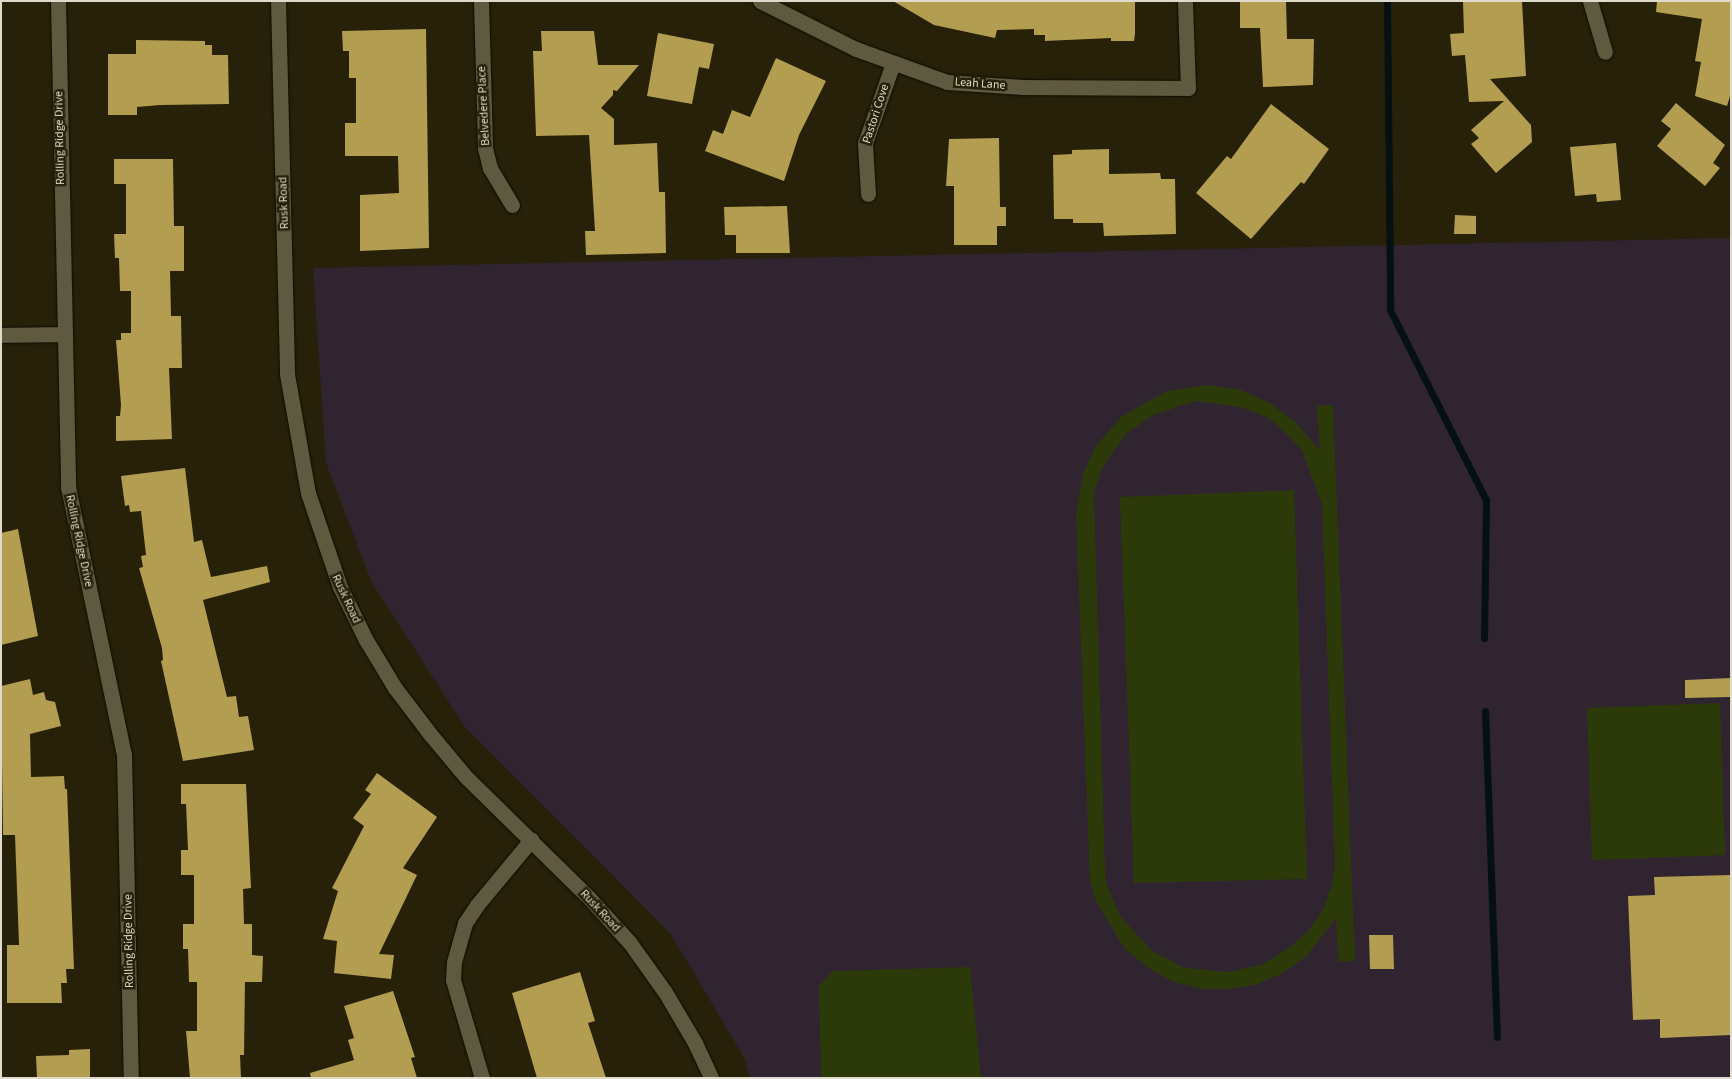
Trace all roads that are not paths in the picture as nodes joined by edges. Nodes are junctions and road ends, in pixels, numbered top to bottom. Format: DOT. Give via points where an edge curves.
graph roads {
  1 [pos="58,1"];
  2 [pos="278,1"];
  3 [pos="481,1"];
  4 [pos="1185,1"];
  5 [pos="1590,1"];
  6 [pos="762,2"];
  7 [pos="1605,52"];
  8 [pos="893,63"];
  9 [pos="868,194"];
  10 [pos="512,205"];
  11 [pos="1,334"];
  12 [pos="62,334"];
  13 [pos="531,840"];
  14 [pos="131,1078"];
  15 [pos="482,1078"];
  16 [pos="711,1078"];
  1 -- 12 [label="street, Rolling Ridge Drive"];
  2 -- 13 [label="street, Rusk Road" via="287,374 296,434 326,552 366,640 395,688 466,777"];
  3 -- 10 [label="street, Belvedere Place" via="486,148 490,168"];
  4 -- 8 [label="street, Leah Lane" via="1188,88 1023,87 947,82"];
  5 -- 7 [label="street"];
  6 -- 8 [label="street, Leah Lane"];
  8 -- 9 [label="street, Pastori Cove" via="865,142"];
  11 -- 12 [label="street"];
  12 -- 14 [label="street, Rolling Ridge Drive" via="68,487 124,754"];
  13 -- 15 [label="street" via="473,911 454,962 453,980"];
  13 -- 16 [label="street, Rusk Road" via="630,943 675,1009"];
}
